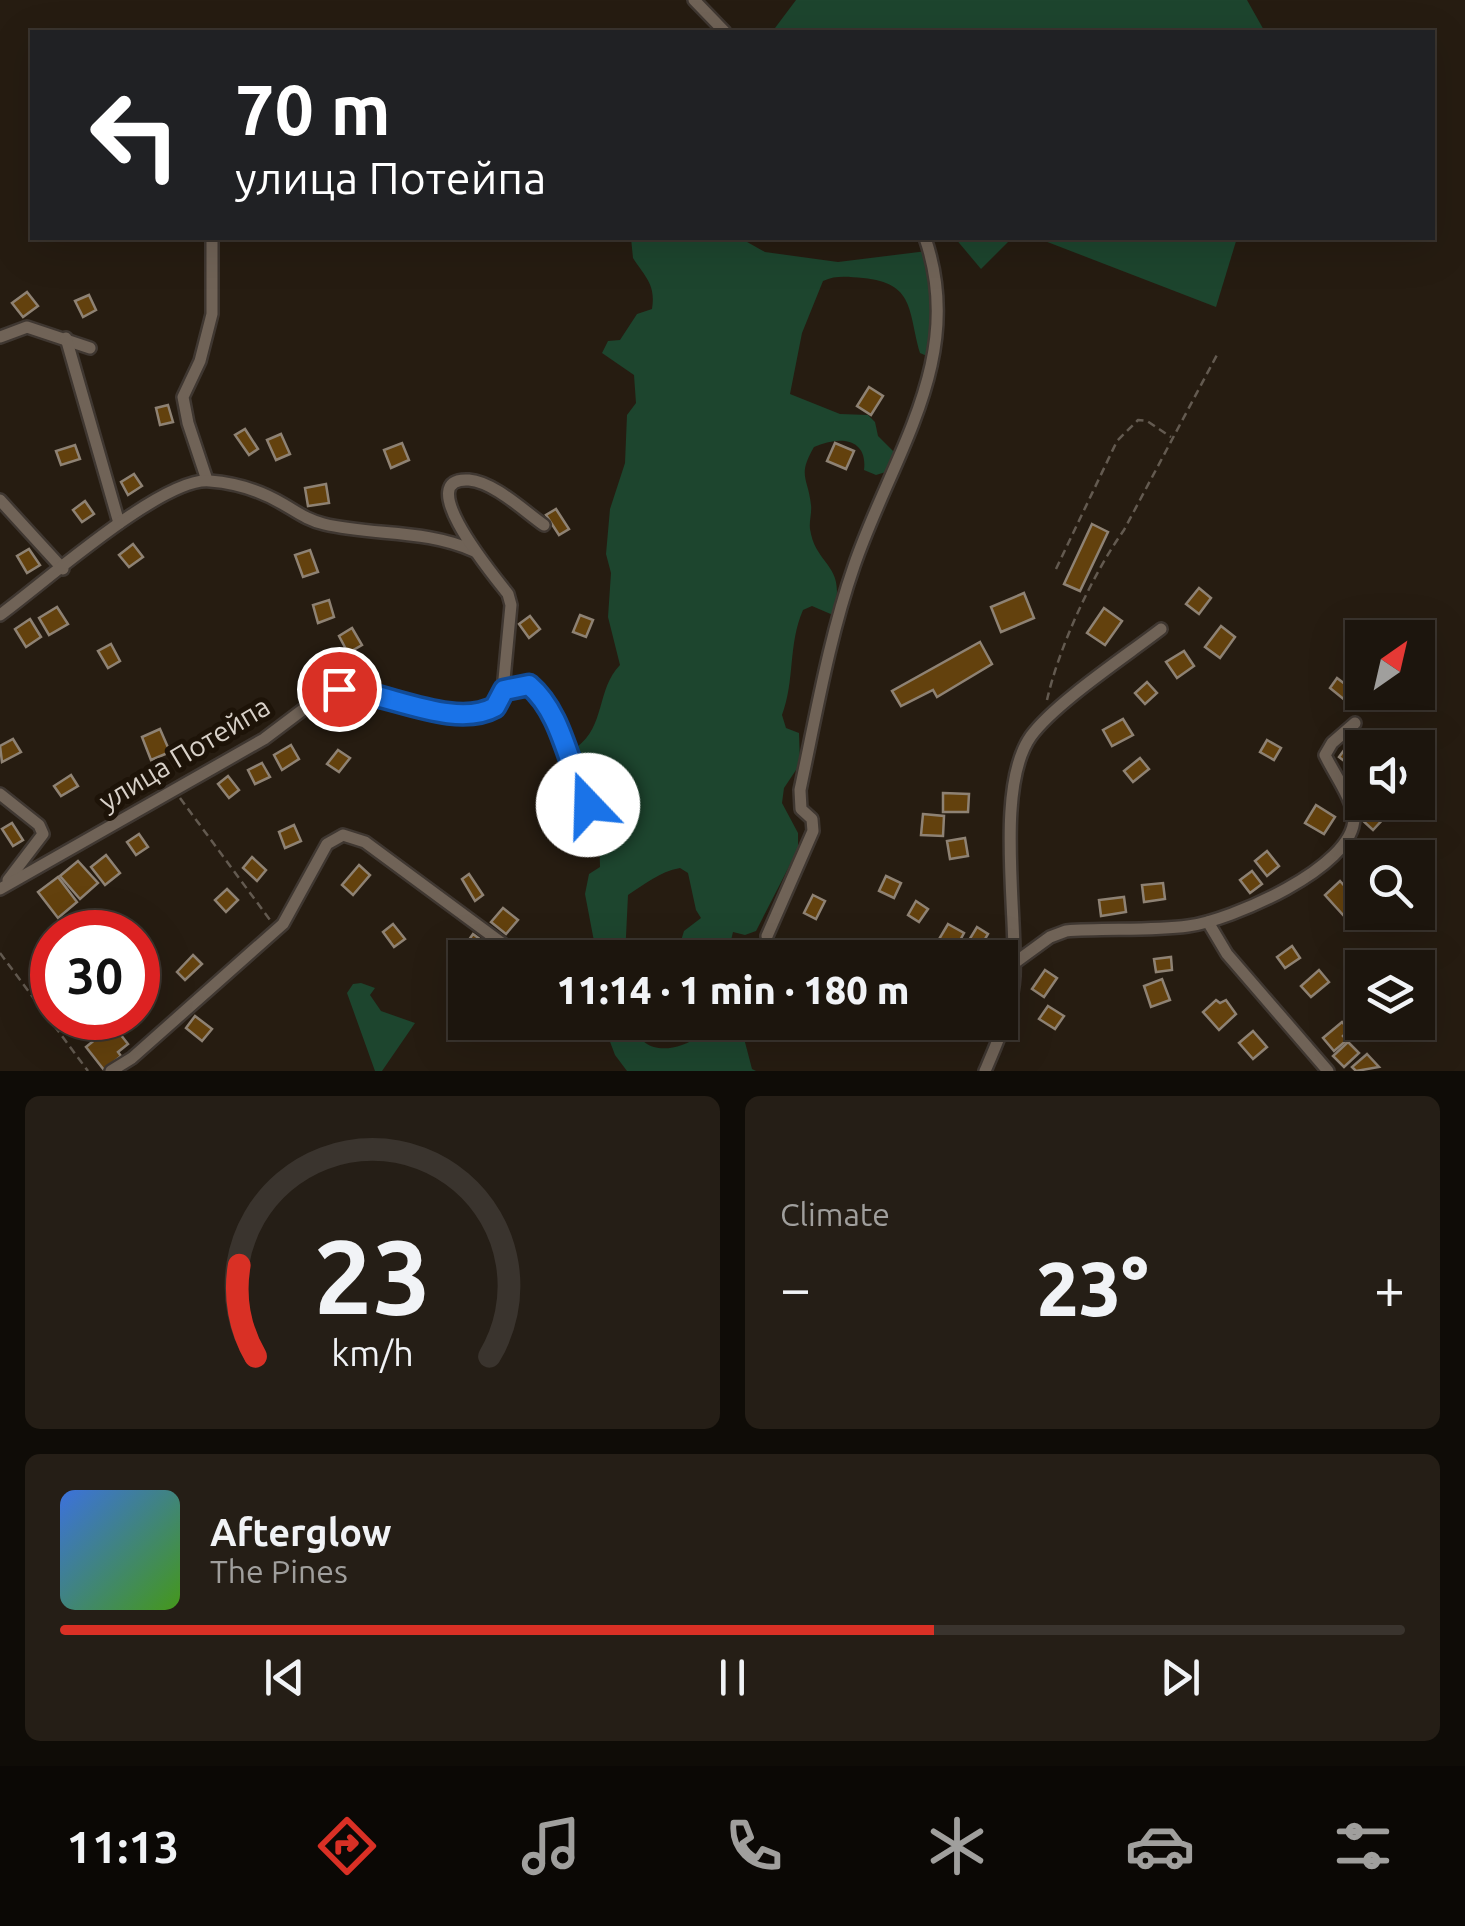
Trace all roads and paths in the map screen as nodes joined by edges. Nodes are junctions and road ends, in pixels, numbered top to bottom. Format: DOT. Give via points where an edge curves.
graph roads {
  1 [pos="694,0"];
  2 [pos="723,30"];
  3 [pos="212,240"];
  4 [pos="926,240"];
  5 [pos="0,338"];
  6 [pos="66,338"];
  7 [pos="90,348"];
  8 [pos="1218,353"];
  9 [pos="1173,438"];
  10 [pos="207,480"];
  11 [pos="0,500"];
  12 [pos="119,522"];
  13 [pos="544,525"];
  14 [pos="474,551"];
  15 [pos="1056,568"];
  16 [pos="63,569"];
  17 [pos="0,615"];
  18 [pos="1161,629"];
  19 [pos="504,690"];
  20 [pos="1041,723"];
  21 [pos="1355,723"];
  22 [pos="175,792"];
  23 [pos="0,794"];
  24 [pos="622,823"];
  25 [pos="3,886"];
  26 [pos="1208,922"];
  27 [pos="277,930"];
  28 [pos="767,936"];
  29 [pos="498,940"];
  30 [pos="1014,940"];
  31 [pos="0,953"];
  32 [pos="1018,961"];
  33 [pos="999,1040"];
  34 [pos="88,1071"];
  35 [pos="111,1071"];
  36 [pos="985,1071"];
  37 [pos="1328,1071"];
  1 -- 2 [label="street"];
  3 -- 10 [label="street" via="212,314 183,397"];
  4 -- 28 [label="street" via="938,279 938,347 838,616 800,790 813,831"];
  5 -- 6 [label="street" via="28,326"];
  6 -- 7 [label="street"];
  6 -- 12 [label="street"];
  8 -- 9 [label="path"];
  9 -- 15 [label="path" via="1138,420 1117,440"];
  9 -- 20 [label="path" via="1107,554 1052,676"];
  10 -- 12 [label="street" via="172,489"];
  10 -- 14 [label="street" via="252,489 323,524 419,534"];
  11 -- 16 [label="street"];
  12 -- 16 [label="street"];
  13 -- 14 [label="street" via="487,487 458,482 449,504"];
  14 -- 19 [label="street" via="511,605"];
  16 -- 17 [label="street"];
  18 -- 20 [label="street"];
  19 -- 22 [label="street, улица Потейпа" via="495,707 472,715 360,690 325,693"];
  19 -- 24 [label="street" via="521,684 536,691 588,805"];
  20 -- 30 [label="street" via="1013,785"];
  21 -- 26 [label="street" via="1326,756 1354,816 1351,831 1316,872 1288,890"];
  22 -- 25 [label="street, улица Потейпа"];
  22 -- 27 [label="path"];
  23 -- 25 [label="street" via="43,834"];
  26 -- 32 [label="street" via="1066,930"];
  26 -- 37 [label="street"];
  27 -- 29 [label="street" via="326,844 343,835 365,842"];
  27 -- 35 [label="street"];
  31 -- 34 [label="path"];
  33 -- 36 [label="street"];
}
